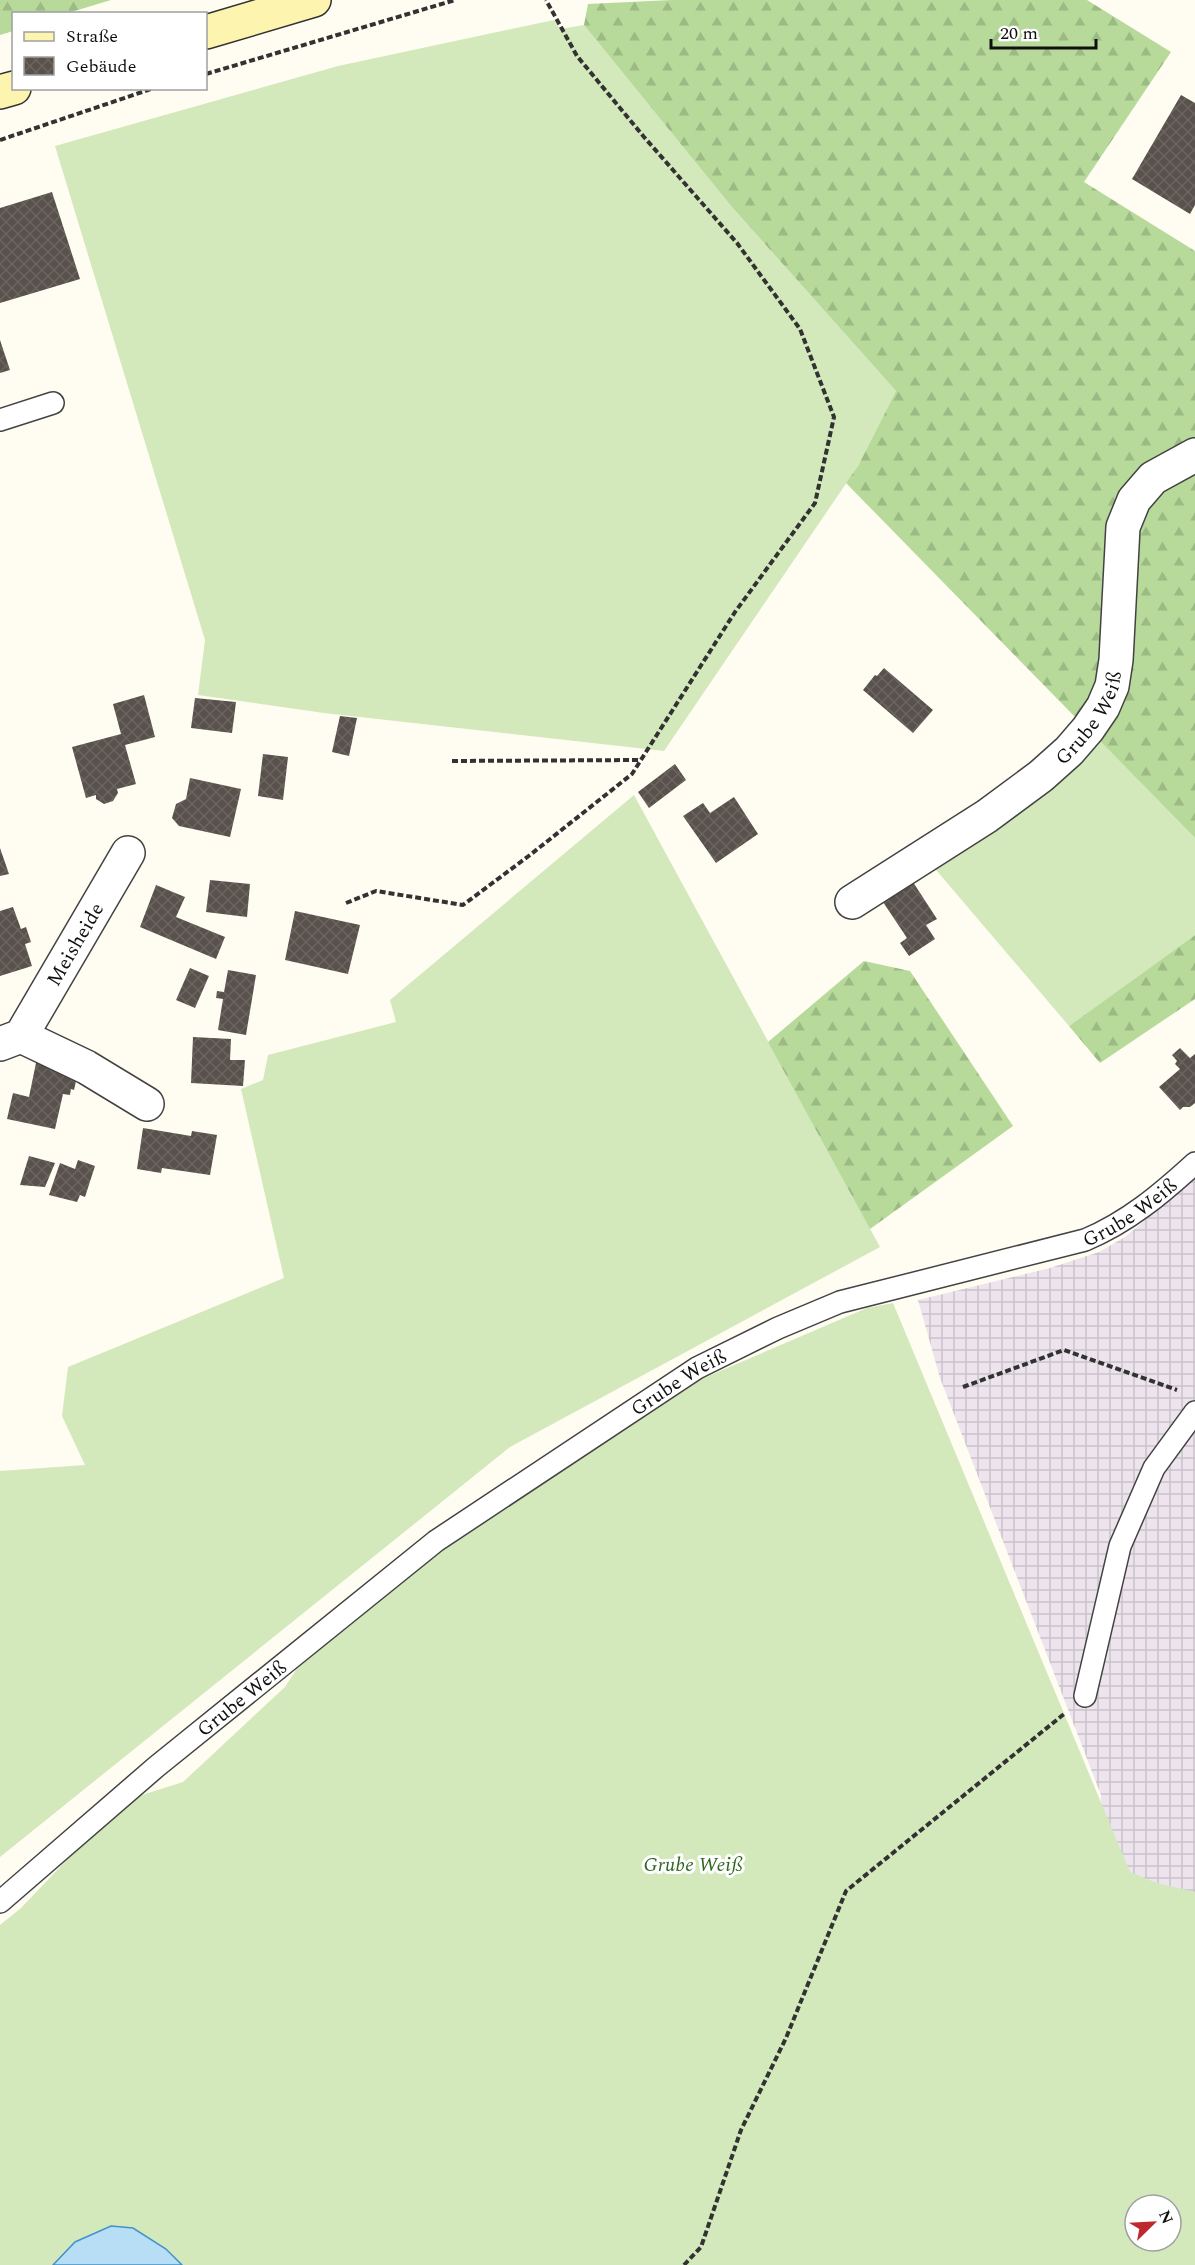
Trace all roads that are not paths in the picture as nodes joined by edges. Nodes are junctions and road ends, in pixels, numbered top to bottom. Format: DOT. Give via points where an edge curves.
graph roads {
  1 [pos="314,0"];
  2 [pos="207,32"];
  3 [pos="53,403"];
  4 [pos="0,420"];
  5 [pos="1195,455"];
  6 [pos="128,853"];
  7 [pos="852,902"];
  8 [pos="10,1040"];
  9 [pos="147,1104"];
  10 [pos="1195,1163"];
  11 [pos="1195,1412"];
  12 [pos="1085,1696"];
  13 [pos="0,1902"];
  1 -- 2 [label="main road"];
  3 -- 4 [label="lane"];
  5 -- 7 [label="street, Grube Weiß" via="1153,478 1134,500 1123,527 1112,686 1088,729 1041,776 987,816"];
  6 -- 8 [label="street, Meisheide"];
  8 -- 9 [label="street, Meisheide" via="86,1067"];
  10 -- 13 [label="lane, Grube Weiß" via="1138,1212 1103,1233 840,1302 697,1368 436,1541 156,1767"];
  11 -- 12 [label="lane" via="1154,1468 1120,1546"];
}
